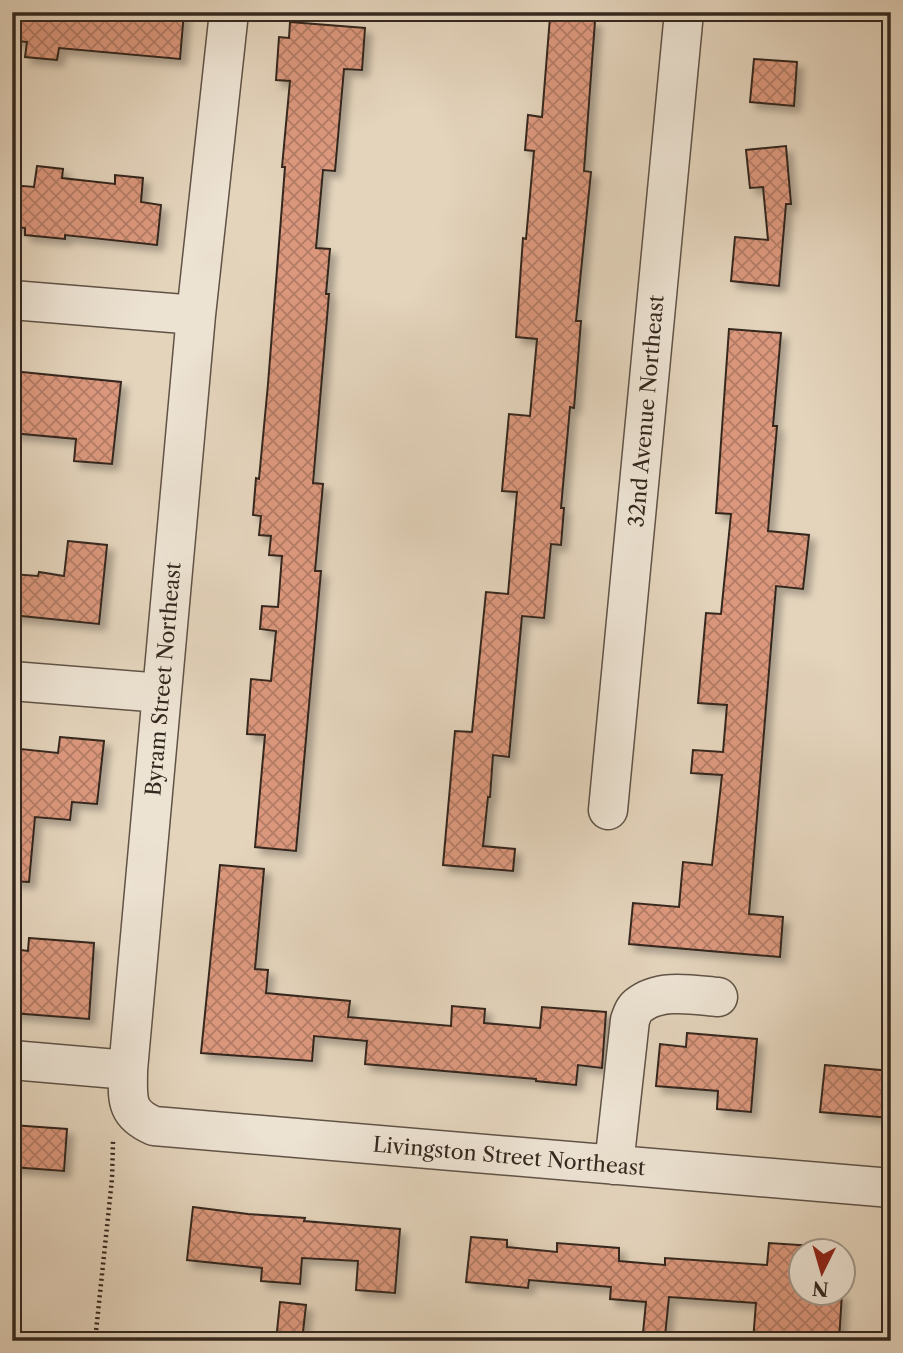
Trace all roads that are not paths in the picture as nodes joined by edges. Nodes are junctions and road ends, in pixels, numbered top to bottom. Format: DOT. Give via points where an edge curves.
graph roads {
  1 [pos="229,12"];
  2 [pos="684,12"];
  3 [pos="12,300"];
  4 [pos="196,315"];
  5 [pos="12,681"];
  6 [pos="162,693"];
  7 [pos="608,810"];
  8 [pos="718,997"];
  9 [pos="12,1060"];
  10 [pos="128,1070"];
  11 [pos="132,1111"];
  12 [pos="614,1165"];
  13 [pos="891,1188"];
  1 -- 4 [label="street, Byram Street Northeast"];
  2 -- 7 [label="street, 32nd Avenue Northeast"];
  3 -- 4 [label="street"];
  4 -- 6 [label="street, Byram Street Northeast"];
  5 -- 6 [label="street"];
  6 -- 10 [label="street, Byram Street Northeast"];
  8 -- 12 [label="street" via="676,994 654,997 637,1006 630,1020"];
  9 -- 10 [label="street"];
  10 -- 11 [label="street, Byram Street Northeast"];
  11 -- 12 [label="street, Livingston Street Northeast" via="154,1126"];
  12 -- 13 [label="street, Livingston Street Northeast"];
}
